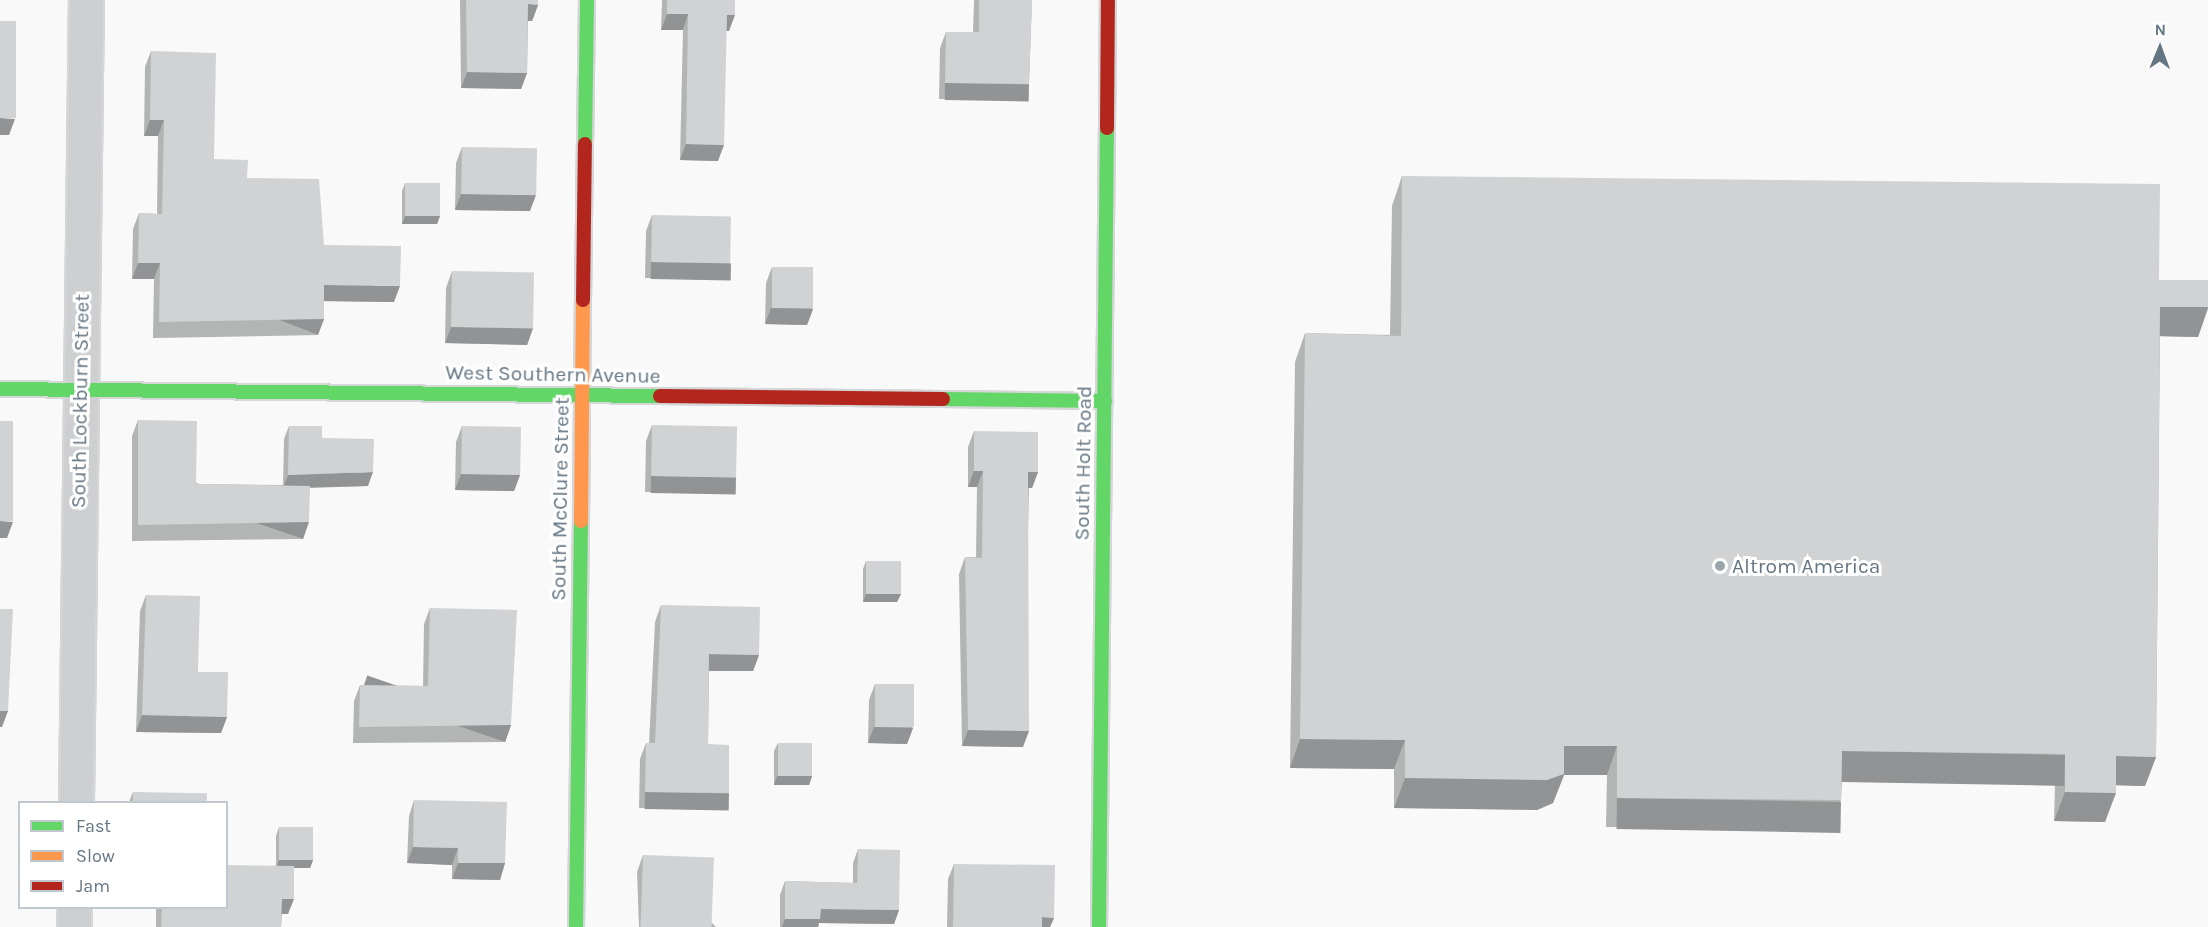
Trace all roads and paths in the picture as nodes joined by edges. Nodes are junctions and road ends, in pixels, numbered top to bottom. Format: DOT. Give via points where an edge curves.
graph roads {
  1 [pos="86,0"];
  2 [pos="587,0"];
  3 [pos="1108,0"];
  4 [pos="0,389"];
  5 [pos="80,390"];
  6 [pos="582,395"];
  7 [pos="1105,401"];
  8 [pos="75,801"];
  9 [pos="75,909"];
  10 [pos="74,927"];
  11 [pos="576,927"];
  12 [pos="1099,927"];
  1 -- 5 [label="street, South Lockburn Street"];
  2 -- 6 [label="street, South McClure Street"];
  3 -- 7 [label="street, South Holt Road"];
  4 -- 5 [label="street, West Southern Avenue"];
  5 -- 6 [label="street, West Southern Avenue"];
  5 -- 8 [label="street, South Lockburn Street"];
  6 -- 7 [label="street, West Southern Avenue"];
  6 -- 11 [label="street, South McClure Street"];
  7 -- 12 [label="street, South Holt Road"];
  9 -- 10 [label="street"];
}
